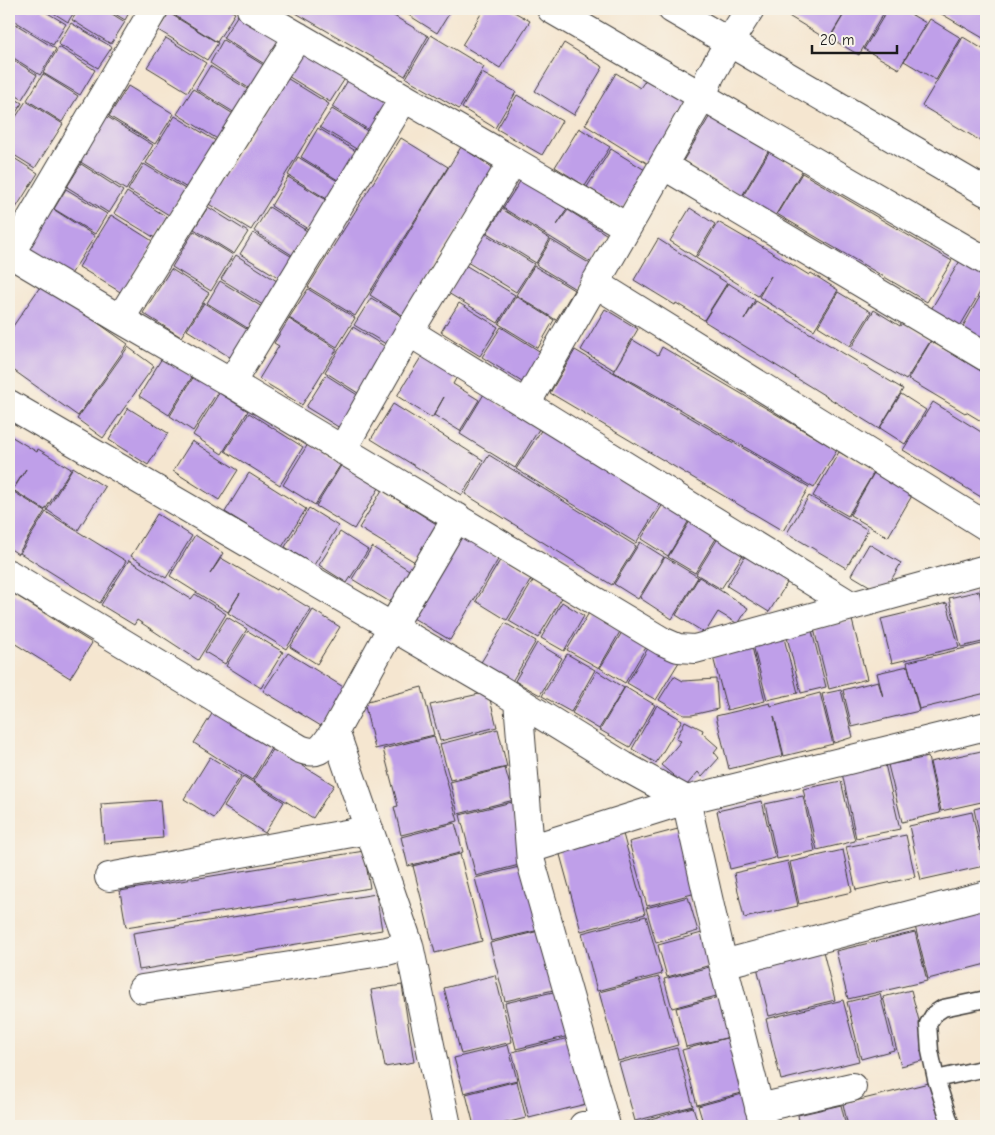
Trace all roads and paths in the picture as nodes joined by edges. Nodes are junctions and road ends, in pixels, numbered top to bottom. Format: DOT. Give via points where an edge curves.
graph roads {
  1 [pos="154,9"];
  2 [pos="251,9"];
  3 [pos="550,9"];
  4 [pos="672,9"];
  5 [pos="750,9"];
  6 [pos="298,36"];
  7 [pos="728,45"];
  8 [pos="706,87"];
  9 [pos="404,98"];
  10 [pos="513,161"];
  11 [pos="663,165"];
  12 [pos="986,192"];
  13 [pos="627,227"];
  14 [pos="9,254"];
  15 [pos="986,261"];
  16 [pos="596,283"];
  17 [pos="120,319"];
  18 [pos="409,332"];
  19 [pos="986,357"];
  20 [pos="232,383"];
  21 [pos="9,404"];
  22 [pos="526,404"];
  23 [pos="342,450"];
  24 [pos="457,518"];
  25 [pos="986,526"];
  26 [pos="986,569"];
  27 [pos="9,574"];
  28 [pos="852,606"];
  29 [pos="392,627"];
  30 [pos="518,701"];
  31 [pos="986,726"];
  32 [pos="335,731"];
  33 [pos="686,800"];
  34 [pos="368,830"];
  35 [pos="530,849"];
  36 [pos="109,877"];
  37 [pos="986,894"];
  38 [pos="409,944"];
  39 [pos="722,964"];
  40 [pos="142,989"];
  41 [pos="986,999"];
  42 [pos="986,1068"];
  43 [pos="936,1078"];
  44 [pos="852,1087"];
  45 [pos="762,1117"];
  46 [pos="598,1125"];
  47 [pos="447,1126"];
  48 [pos="951,1126"];
  1 -- 14 [label="street"];
  2 -- 6 [label="street"];
  3 -- 8 [label="street"];
  4 -- 7 [label="street"];
  5 -- 7 [label="street"];
  6 -- 9 [label="street"];
  6 -- 17 [label="street"];
  7 -- 8 [label="street"];
  7 -- 12 [label="street"];
  8 -- 11 [label="street"];
  8 -- 15 [label="street"];
  9 -- 10 [label="street"];
  9 -- 20 [label="street"];
  10 -- 13 [label="street"];
  10 -- 18 [label="street"];
  11 -- 13 [label="street"];
  11 -- 19 [label="street"];
  13 -- 16 [label="street"];
  14 -- 17 [label="street"];
  16 -- 22 [label="street"];
  16 -- 25 [label="street"];
  17 -- 20 [label="street"];
  18 -- 22 [label="street"];
  18 -- 23 [label="street"];
  20 -- 23 [label="street"];
  21 -- 29 [label="street"];
  22 -- 28 [label="street"];
  23 -- 24 [label="street"];
  24 -- 28 [label="street" via="662,642 678,648 694,649"];
  24 -- 29 [label="street"];
  26 -- 28 [label="street"];
  27 -- 32 [label="street" via="300,748 311,753 320,750"];
  29 -- 30 [label="street"];
  29 -- 32 [label="street"];
  30 -- 33 [label="street"];
  30 -- 35 [label="street"];
  31 -- 33 [label="street"];
  32 -- 34 [label="street"];
  33 -- 35 [label="street"];
  33 -- 39 [label="street"];
  34 -- 36 [label="street"];
  34 -- 38 [label="street"];
  35 -- 46 [label="street"];
  37 -- 39 [label="street"];
  38 -- 40 [label="street" via="387,951"];
  38 -- 47 [label="street"];
  39 -- 45 [label="street"];
  41 -- 43 [label="lane" via="943,1008 934,1014 928,1024 928,1037"];
  42 -- 43 [label="lane"];
  43 -- 48 [label="lane"];
  44 -- 45 [label="street"];
}
